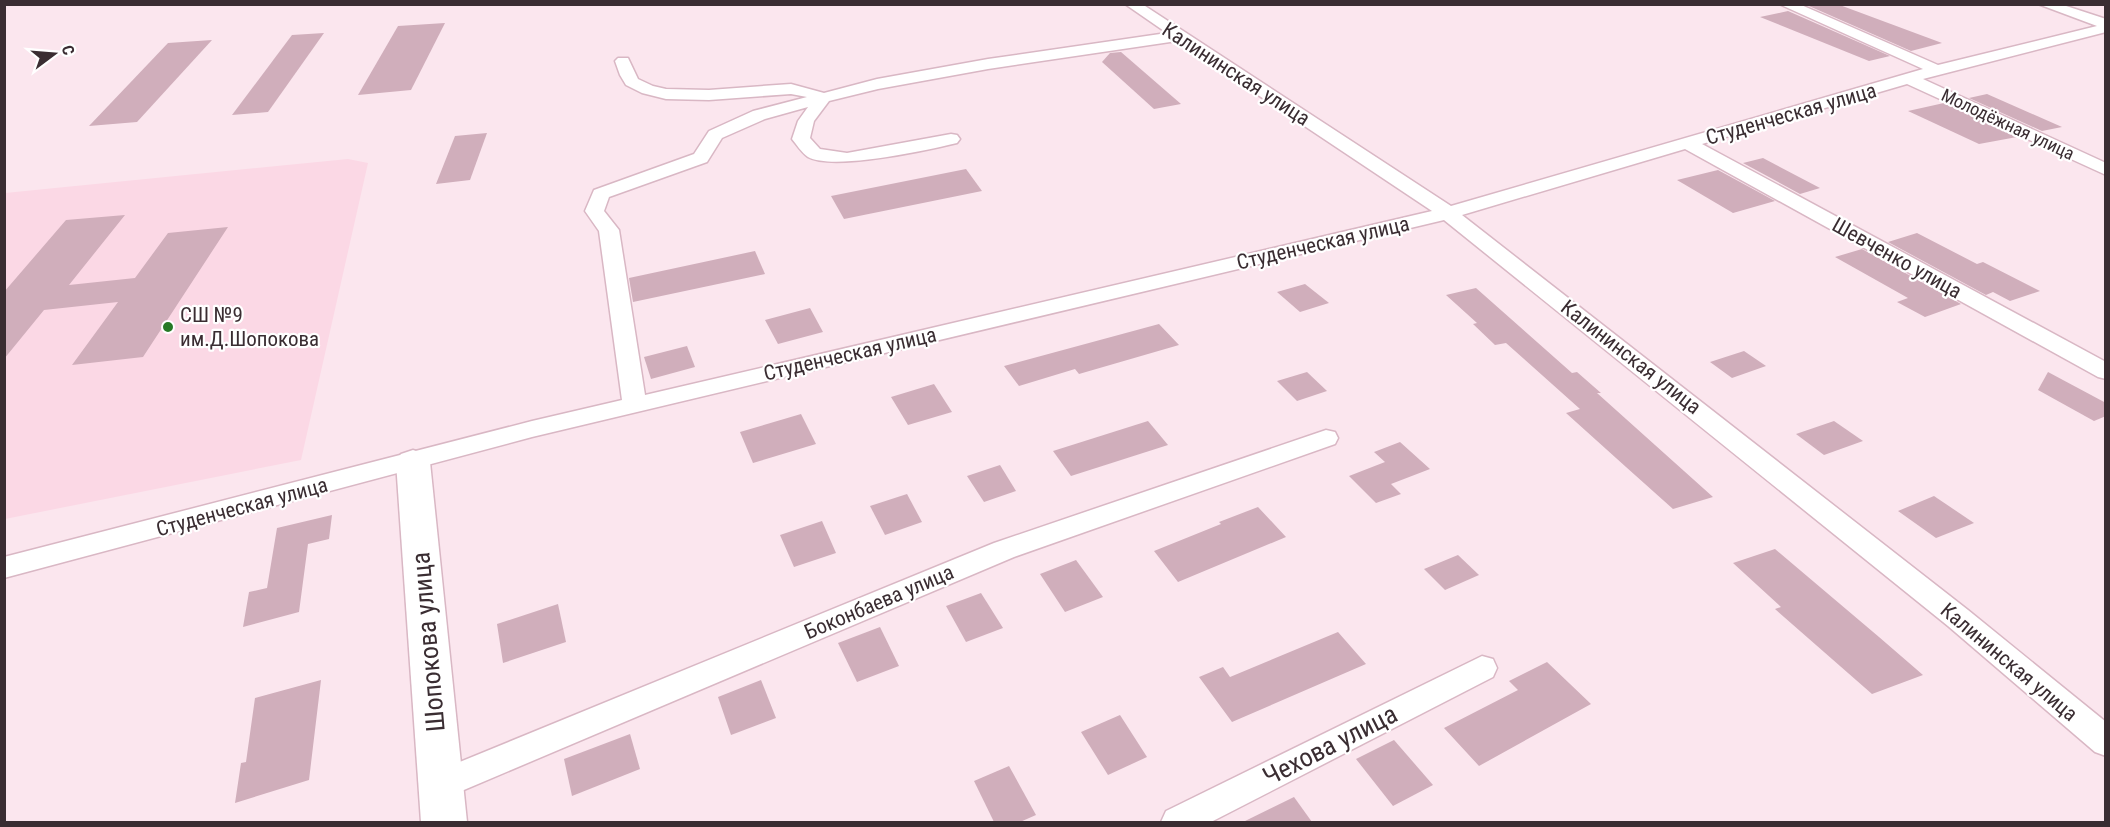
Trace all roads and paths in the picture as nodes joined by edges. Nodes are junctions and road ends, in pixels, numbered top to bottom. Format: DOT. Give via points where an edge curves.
graph roads {
  1 [pos="1132,4"];
  2 [pos="1786,4"];
  3 [pos="2051,7"];
  4 [pos="2106,26"];
  5 [pos="1179,36"];
  6 [pos="623,61"];
  7 [pos="1937,70"];
  8 [pos="1910,79"];
  9 [pos="823,98"];
  10 [pos="951,139"];
  11 [pos="1689,144"];
  12 [pos="2106,170"];
  13 [pos="1448,213"];
  14 [pos="2106,372"];
  15 [pos="635,405"];
  16 [pos="1326,438"];
  17 [pos="412,462"];
  18 [pos="4,568"];
  19 [pos="1482,668"];
  20 [pos="2106,742"];
  21 [pos="442,804"];
  22 [pos="1178,822"];
  1 -- 5 [label="street, Калининская улица"];
  2 -- 7 [label="street, Молодёжная улица"];
  3 -- 4 [label="street"];
  4 -- 7 [label="street, Студенческая улица"];
  5 -- 9 [label="street" via="988,64"];
  5 -- 13 [label="street, Калининская улица"];
  6 -- 9 [label="street" via="630,80 650,92 698,95 790,89"];
  7 -- 8 [label="street, Студенческая улица"];
  8 -- 11 [label="street, Студенческая улица"];
  8 -- 12 [label="street, Молодёжная улица"];
  9 -- 10 [label="street" via="806,121 801,139 814,153 847,158"];
  9 -- 15 [label="street" via="759,115 716,135 701,158 601,194 594,211 609,230"];
  11 -- 13 [label="street, Студенческая улица"];
  11 -- 14 [label="street, Шевченко улица"];
  13 -- 15 [label="street, Студенческая улица"];
  13 -- 20 [label="street, Калининская улица" via="1958,618"];
  15 -- 17 [label="street, Студенческая улица"];
  16 -- 21 [label="street, Боконбаева улица" via="1004,550"];
  17 -- 18 [label="street, Студенческая улица"];
  17 -- 21 [label="street, Шопокова улица"];
  19 -- 22 [label="street, Чехова улица"];
}
